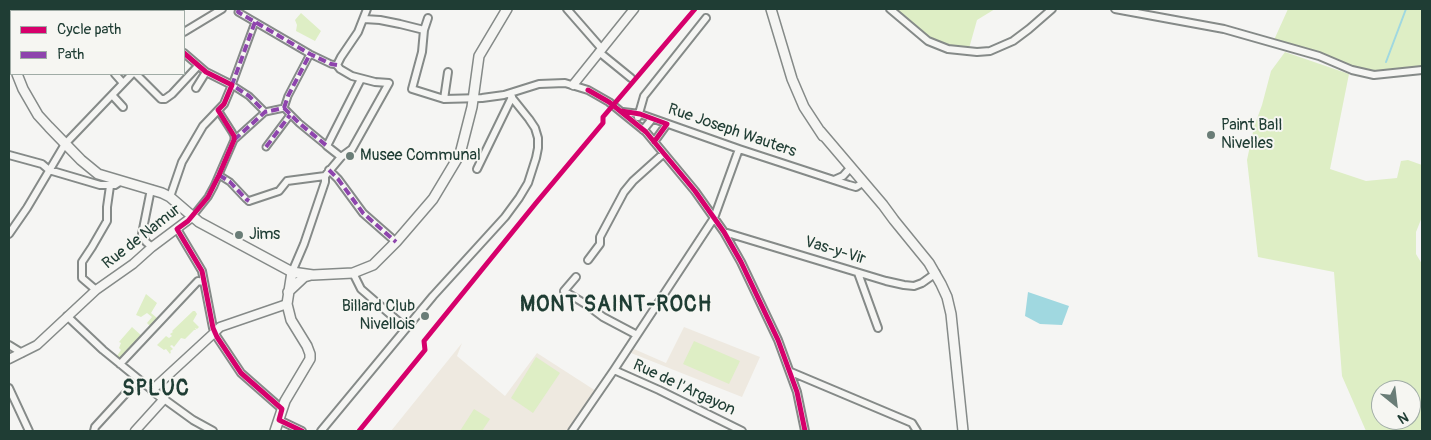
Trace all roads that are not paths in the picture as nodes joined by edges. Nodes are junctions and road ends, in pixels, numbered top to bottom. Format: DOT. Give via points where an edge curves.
graph roads {
  1 [pos="222,9"];
  2 [pos="239,9"];
  3 [pos="367,9"];
  4 [pos="507,9"];
  5 [pos="567,9"];
  6 [pos="634,9"];
  7 [pos="771,9"];
  8 [pos="890,9"];
  9 [pos="1052,9"];
  10 [pos="1115,9"];
  11 [pos="428,18"];
  12 [pos="706,18"];
  13 [pos="364,19"];
  14 [pos="256,22"];
  15 [pos="424,30"];
  16 [pos="185,31"];
  17 [pos="600,51"];
  18 [pos="185,54"];
  19 [pos="310,54"];
  20 [pos="337,65"];
  21 [pos="198,66"];
  22 [pos="1422,70"];
  23 [pos="206,72"];
  24 [pos="448,72"];
  25 [pos="17,75"];
  26 [pos="116,75"];
  27 [pos="131,75"];
  28 [pos="137,75"];
  29 [pos="631,78"];
  30 [pos="361,79"];
  31 [pos="122,84"];
  32 [pos="232,85"];
  33 [pos="573,85"];
  34 [pos="196,88"];
  35 [pos="112,95"];
  36 [pos="511,95"];
  37 [pos="444,98"];
  38 [pos="473,98"];
  39 [pos="123,108"];
  40 [pos="284,108"];
  41 [pos="218,110"];
  42 [pos="619,110"];
  43 [pos="265,112"];
  44 [pos="640,114"];
  45 [pos="290,115"];
  46 [pos="652,118"];
  47 [pos="635,123"];
  48 [pos="667,124"];
  49 [pos="643,130"];
  50 [pos="234,140"];
  51 [pos="654,142"];
  52 [pos="65,144"];
  53 [pos="327,146"];
  54 [pos="266,147"];
  55 [pos="739,149"];
  56 [pos="663,154"];
  57 [pos="9,155"];
  58 [pos="341,157"];
  59 [pos="850,168"];
  60 [pos="477,169"];
  61 [pos="49,170"];
  62 [pos="327,173"];
  63 [pos="220,176"];
  64 [pos="834,180"];
  65 [pos="121,181"];
  66 [pos="863,183"];
  67 [pos="110,186"];
  68 [pos="151,190"];
  69 [pos="170,197"];
  70 [pos="249,201"];
  71 [pos="192,217"];
  72 [pos="714,218"];
  73 [pos="177,229"];
  74 [pos="724,232"];
  75 [pos="9,234"];
  76 [pos="396,242"];
  77 [pos="152,247"];
  78 [pos="588,260"];
  79 [pos="292,272"];
  80 [pos="353,273"];
  81 [pos="858,273"];
  82 [pos="936,273"];
  83 [pos="313,275"];
  84 [pos="576,277"];
  85 [pos="204,282"];
  86 [pos="96,290"];
  87 [pos="288,292"];
  88 [pos="287,304"];
  89 [pos="66,316"];
  90 [pos="406,328"];
  91 [pos="878,328"];
  92 [pos="215,332"];
  93 [pos="637,335"];
  94 [pos="9,345"];
  95 [pos="22,353"];
  96 [pos="9,359"];
  97 [pos="120,364"];
  98 [pos="614,370"];
  99 [pos="791,372"];
  100 [pos="138,380"];
  101 [pos="9,388"];
  102 [pos="152,390"];
  103 [pos="164,399"];
  104 [pos="282,409"];
  105 [pos="278,420"];
  106 [pos="28,431"];
  107 [pos="94,431"];
  108 [pos="135,431"];
  109 [pos="213,431"];
  110 [pos="275,431"];
  111 [pos="302,431"];
  112 [pos="320,431"];
  113 [pos="572,431"];
  114 [pos="742,431"];
  115 [pos="805,431"];
  116 [pos="917,431"];
  117 [pos="963,431"];
  1 -- 16 [label="street"];
  2 -- 14 [label="street" via="238,12"];
  3 -- 13 [label="street"];
  4 -- 38 [label="main road" via="479,56"];
  5 -- 17 [label="street"];
  6 -- 17 [label="street"];
  7 -- 59 [label="main road" via="792,80 804,107"];
  8 -- 9 [label="street" via="928,42 948,49 977,52 1013,41"];
  10 -- 22 [label="street" via="1224,29 1319,56 1352,70 1374,74"];
  11 -- 15 [label="street"];
  12 -- 44 [label="street" via="644,96"];
  13 -- 15 [label="street"];
  13 -- 20 [label="street"];
  14 -- 19 [label="street"];
  14 -- 32 [label="street"];
  15 -- 37 [label="street" via="412,89"];
  17 -- 29 [label="street"];
  17 -- 33 [label="street"];
  18 -- 21 [label="street"];
  19 -- 20 [label="street"];
  19 -- 40 [label="street"];
  20 -- 30 [label="street"];
  21 -- 23 [label="street"];
  21 -- 28 [label="street" via="165,99 161,99"];
  23 -- 32 [label="street"];
  23 -- 34 [label="street"];
  24 -- 37 [label="street"];
  25 -- 52 [label="main road" via="38,115"];
  26 -- 31 [label="street"];
  27 -- 31 [label="street"];
  30 -- 53 [label="street"];
  30 -- 58 [label="street" via="389,83 352,149"];
  31 -- 35 [label="street"];
  32 -- 41 [label="street"];
  32 -- 43 [label="street"];
  33 -- 36 [label="street" via="539,84"];
  33 -- 42 [label="street" via="596,94"];
  35 -- 39 [label="street"];
  35 -- 52 [label="street"];
  36 -- 38 [label="street"];
  36 -- 60 [label="street"];
  36 -- 90 [label="street" via="535,128 538,138 528,183 505,217"];
  37 -- 38 [label="street"];
  38 -- 76 [label="main road" via="460,154 433,199"];
  40 -- 43 [label="street"];
  40 -- 45 [label="street"];
  41 -- 50 [label="street"];
  41 -- 69 [label="street" via="203,126 190,148"];
  42 -- 44 [label="street, Rue Joseph Wauters"];
  42 -- 47 [label="street"];
  43 -- 50 [label="street"];
  44 -- 46 [label="street, Rue Joseph Wauters"];
  44 -- 47 [label="street"];
  45 -- 53 [label="street"];
  45 -- 54 [label="street"];
  46 -- 48 [label="street, Rue Joseph Wauters"];
  46 -- 49 [label="street"];
  47 -- 49 [label="street"];
  48 -- 51 [label="street"];
  48 -- 55 [label="street, Rue Joseph Wauters"];
  49 -- 51 [label="street"];
  50 -- 63 [label="street, Rue de Namur"];
  51 -- 56 [label="street"];
  52 -- 61 [label="street"];
  52 -- 65 [label="main road" via="94,171"];
  53 -- 58 [label="street"];
  55 -- 64 [label="street, Rue Joseph Wauters"];
  55 -- 72 [label="street"];
  56 -- 72 [label="street"];
  56 -- 78 [label="street" via="624,192 600,237 600,244"];
  57 -- 61 [label="street" via="42,164"];
  58 -- 62 [label="street"];
  59 -- 64 [label="street"];
  59 -- 66 [label="main road"];
  61 -- 67 [label="street"];
  61 -- 75 [label="street"];
  62 -- 70 [label="street" via="288,181 279,191"];
  62 -- 76 [label="street" via="338,179 363,212"];
  62 -- 79 [label="street"];
  63 -- 70 [label="street"];
  63 -- 71 [label="street, Rue de Namur"];
  64 -- 66 [label="street, Rue Joseph Wauters" via="856,186"];
  65 -- 67 [label="street"];
  65 -- 68 [label="main road"];
  66 -- 82 [label="main road"];
  67 -- 86 [label="street" via="107,221 82,262 82,278"];
  68 -- 69 [label="main road"];
  68 -- 77 [label="street" via="142,234"];
  69 -- 71 [label="main road"];
  71 -- 73 [label="street, Rue de Namur"];
  71 -- 79 [label="main road"];
  72 -- 74 [label="street"];
  72 -- 93 [label="street"];
  73 -- 77 [label="street, Rue de Namur"];
  73 -- 85 [label="street" via="202,271"];
  74 -- 81 [label="street, Vas-y-Vir"];
  74 -- 99 [label="street"];
  76 -- 80 [label="main road" via="373,265"];
  77 -- 86 [label="street, Rue de Namur"];
  79 -- 83 [label="main road"];
  79 -- 87 [label="main road"];
  80 -- 83 [label="main road"];
  80 -- 90 [label="street" via="361,289"];
  81 -- 82 [label="street, Vas-y-Vir" via="914,286"];
  81 -- 91 [label="street"];
  82 -- 117 [label="main road" via="951,314"];
  83 -- 87 [label="main road" via="304,277"];
  84 -- 93 [label="street" via="564,291"];
  85 -- 92 [label="street"];
  85 -- 97 [label="street" via="198,281"];
  86 -- 89 [label="street, Rue de Namur"];
  87 -- 88 [label="main road"];
  88 -- 92 [label="street" via="220,327"];
  88 -- 104 [label="main road" via="310,359"];
  89 -- 95 [label="street, Rue de Namur" via="37,345"];
  89 -- 97 [label="street"];
  90 -- 112 [label="street"];
  92 -- 102 [label="street"];
  92 -- 104 [label="street" via="242,373"];
  93 -- 98 [label="street"];
  94 -- 95 [label="street"];
  95 -- 96 [label="street, Rue de Namur"];
  97 -- 100 [label="street"];
  98 -- 113 [label="street"];
  98 -- 114 [label="street, Rue de l'Argayon"];
  99 -- 115 [label="street"];
  99 -- 116 [label="street" via="912,423"];
  100 -- 102 [label="street"];
  100 -- 107 [label="street"];
  101 -- 106 [label="street"];
  102 -- 103 [label="street"];
  103 -- 108 [label="street"];
  103 -- 109 [label="street"];
  104 -- 105 [label="main road"];
  105 -- 110 [label="main road"];
  105 -- 111 [label="street"];
}
